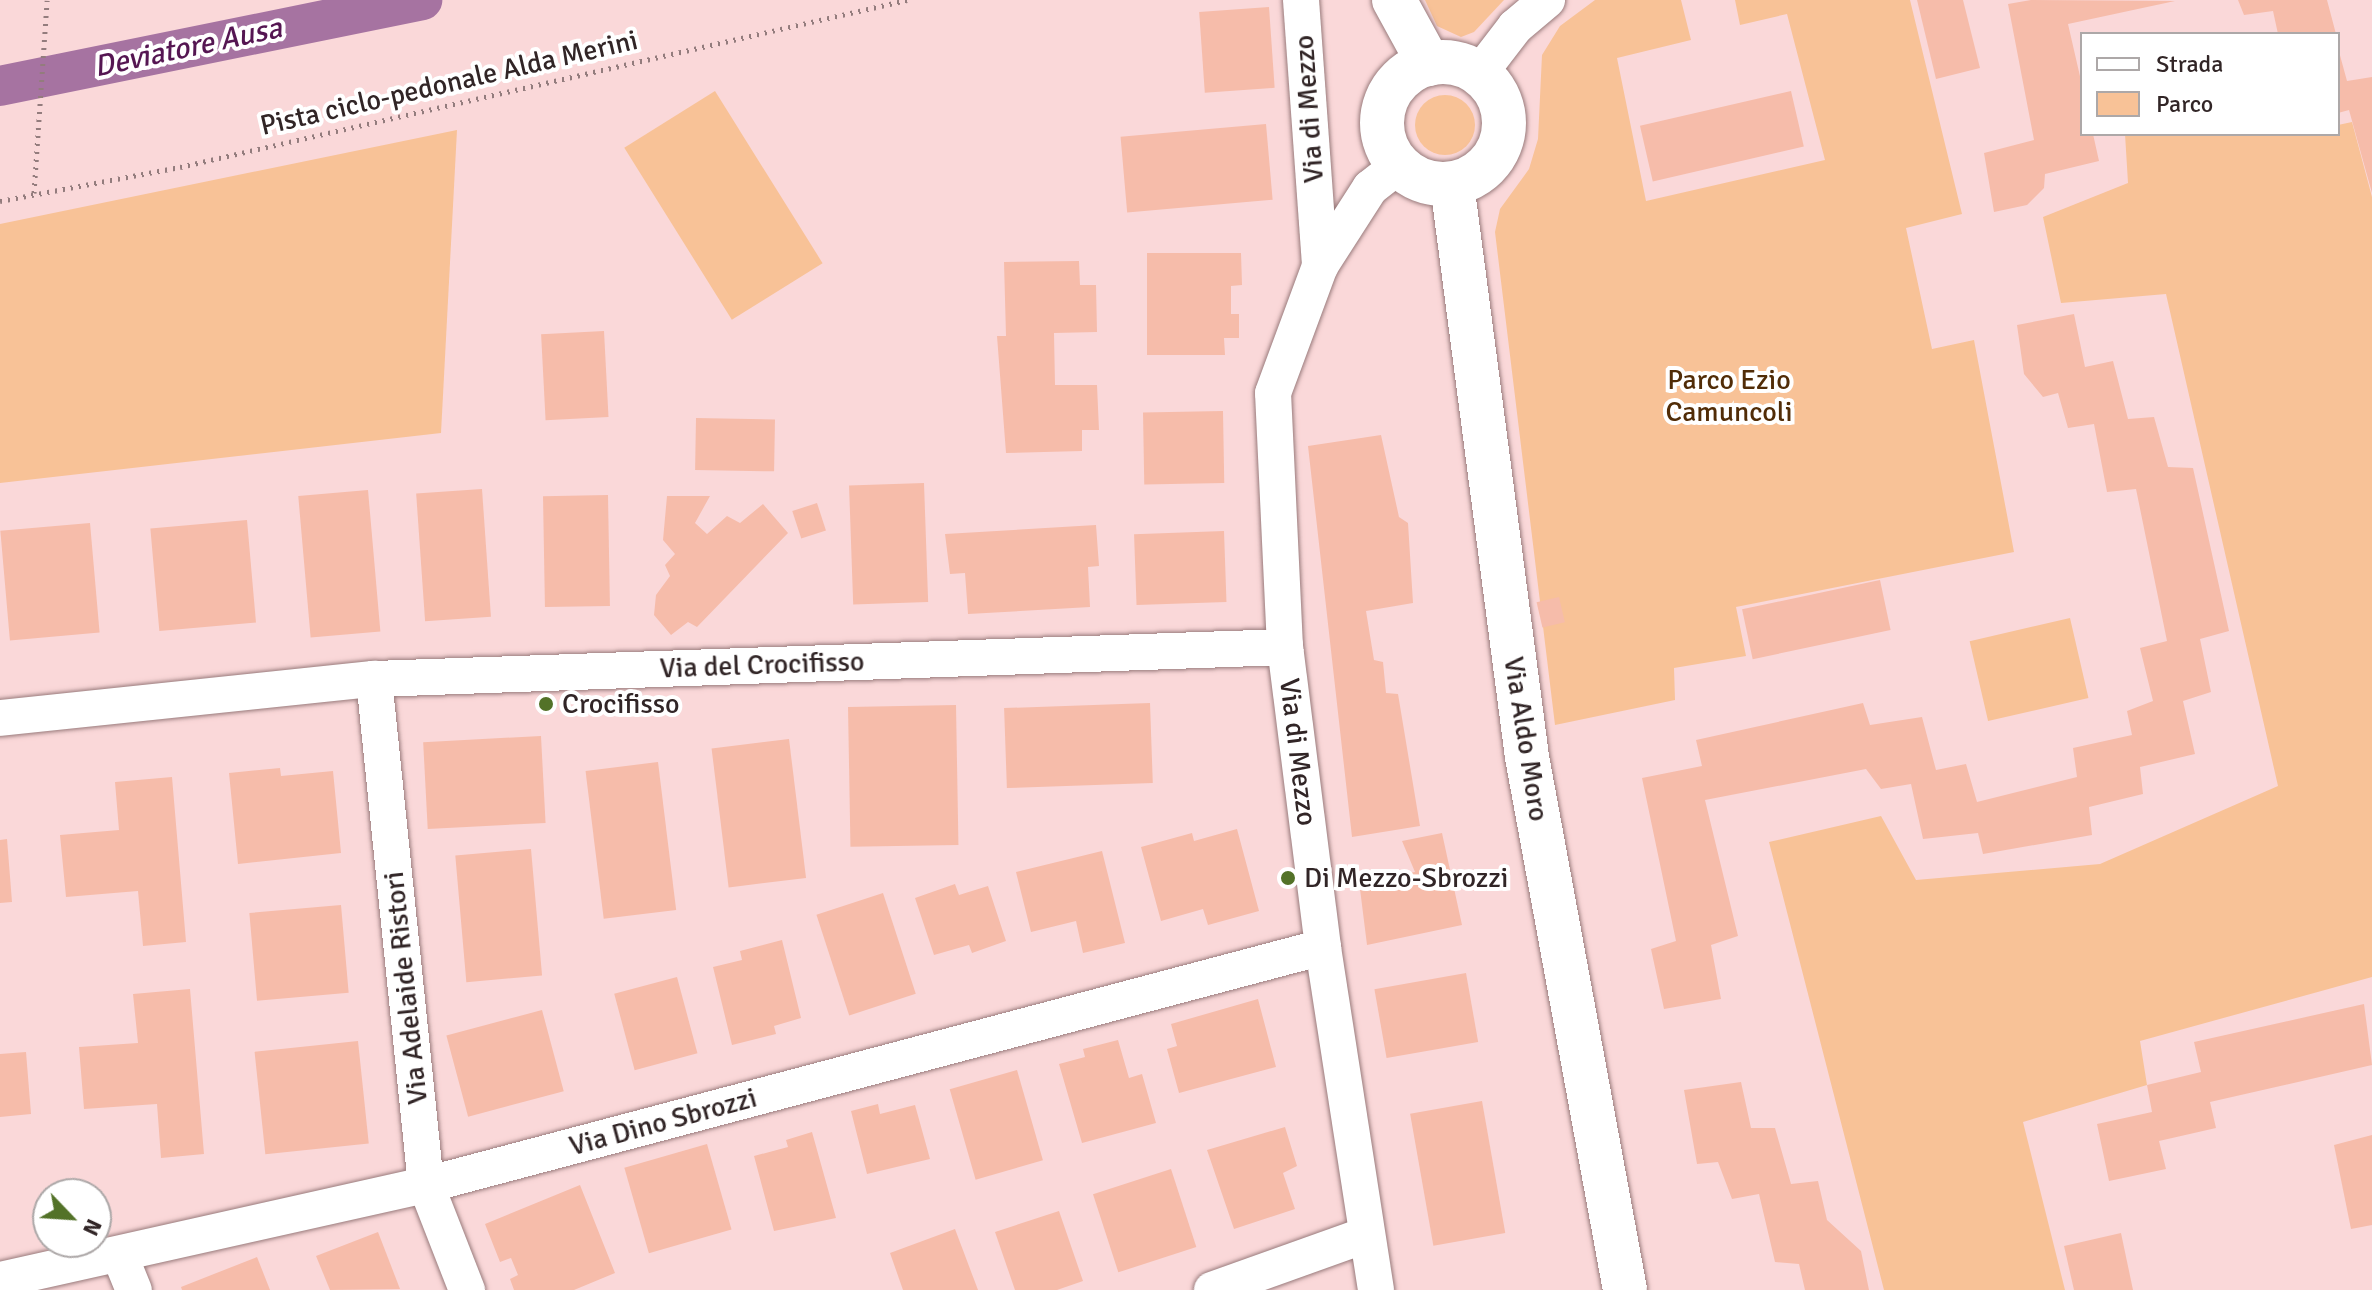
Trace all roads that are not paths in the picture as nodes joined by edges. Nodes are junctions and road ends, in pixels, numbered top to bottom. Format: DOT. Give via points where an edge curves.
graph roads {
  1 [pos="1301,0"];
  2 [pos="1394,0"];
  3 [pos="1547,0"];
  4 [pos="1429,64"];
  5 [pos="1479,74"];
  6 [pos="1399,165"];
  7 [pos="1452,184"];
  8 [pos="1320,266"];
  9 [pos="1285,647"];
  10 [pos="374,679"];
  11 [pos="0,718"];
  12 [pos="1323,947"];
  13 [pos="426,1185"];
  14 [pos="1366,1235"];
  15 [pos="120,1256"];
  16 [pos="0,1280"];
  17 [pos="134,1290"];
  18 [pos="467,1290"];
  19 [pos="1212,1290"];
  20 [pos="1376,1290"];
  21 [pos="1625,1290"];
  1 -- 8 [label="street, Via di Mezzo"];
  2 -- 4 [label="street"];
  3 -- 5 [label="street" via="1515,27"];
  4 -- 5 [label="street" via="1446,62"];
  4 -- 6 [label="street" via="1399,82 1386,105 1383,132"];
  5 -- 7 [label="street" via="1502,107 1499,148 1472,177"];
  6 -- 7 [label="street" via="1432,183"];
  6 -- 8 [label="street, Via di Mezzo" via="1370,188"];
  7 -- 21 [label="street, Via Aldo Moro" via="1527,757"];
  8 -- 9 [label="street, Via di Mezzo" via="1273,393"];
  9 -- 10 [label="street, Via del Crocifisso"];
  9 -- 12 [label="street, Via di Mezzo"];
  10 -- 11 [label="street, Via del Crocifisso"];
  10 -- 13 [label="street, Via Adelaide Ristori"];
  12 -- 13 [label="street, Via Dino Sbrozzi"];
  12 -- 14 [label="street, Via di Mezzo"];
  13 -- 15 [label="street, Via Dino Sbrozzi"];
  13 -- 18 [label="street, Via Adelaide Ristori"];
  14 -- 19 [label="street"];
  14 -- 20 [label="street, Via di Mezzo"];
  15 -- 16 [label="street, Via Dino Sbrozzi"];
  15 -- 17 [label="street"];
}
